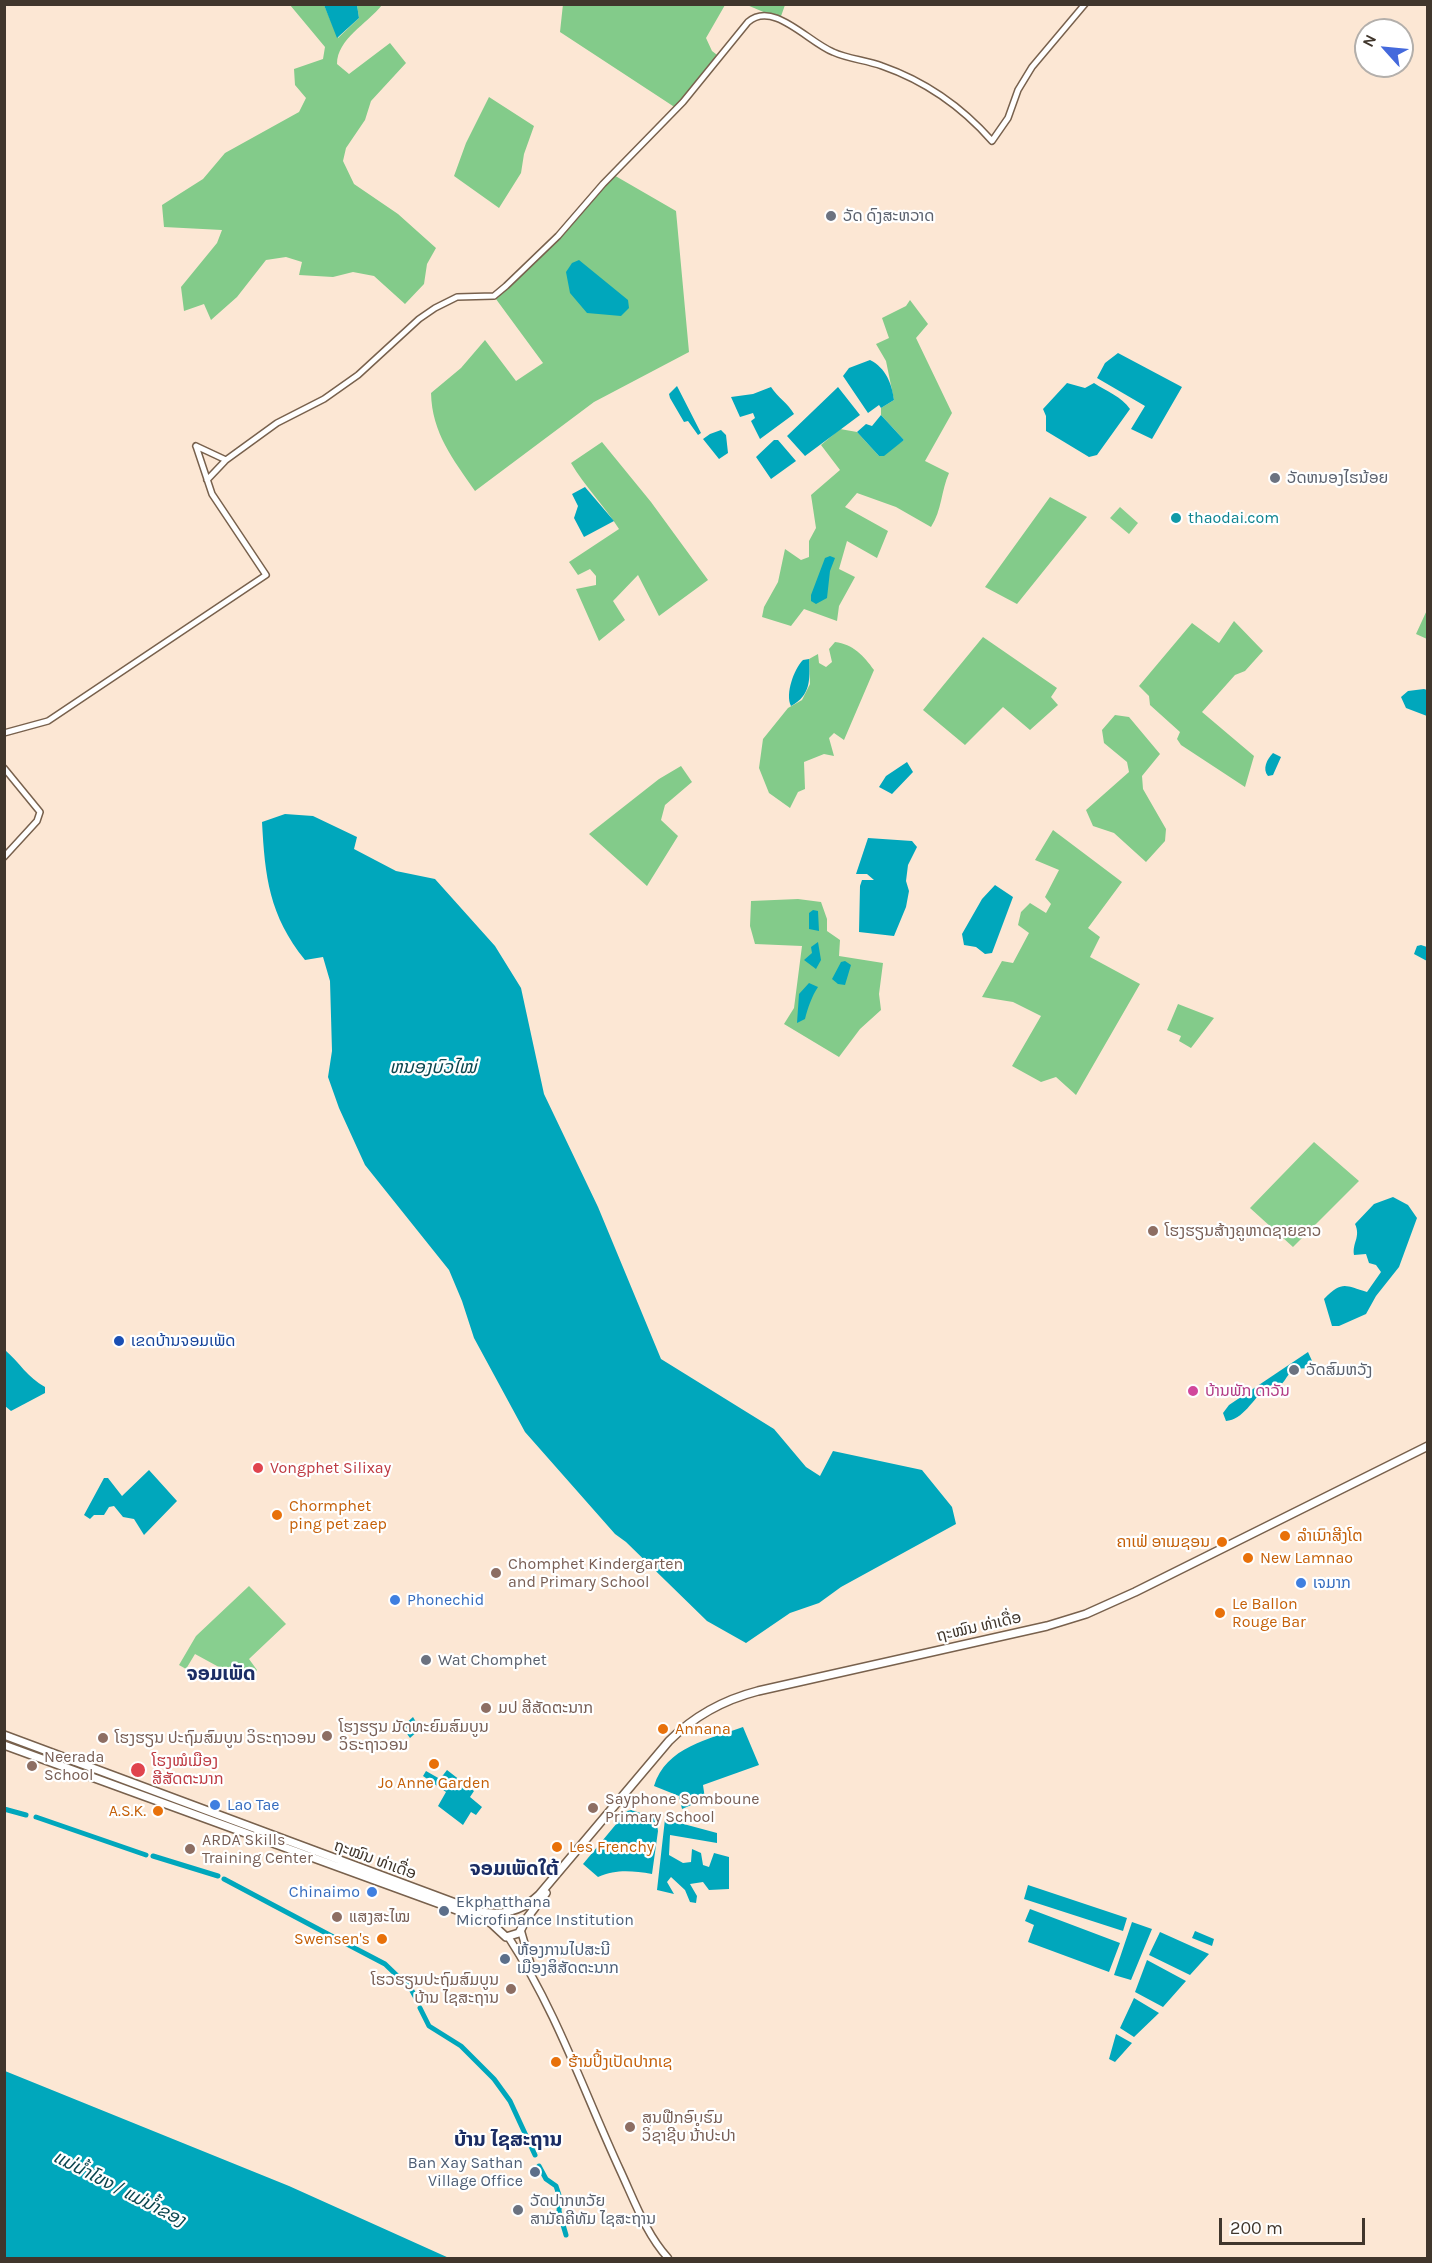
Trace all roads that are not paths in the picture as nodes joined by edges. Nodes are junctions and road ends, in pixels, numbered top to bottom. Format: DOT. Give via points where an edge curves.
graph roads {
  1 [pos="1085,4"];
  2 [pos="226,460"];
  3 [pos="207,480"];
  4 [pos="4,733"];
  5 [pos="4,768"];
  6 [pos="4,857"];
  7 [pos="1428,1446"];
  8 [pos="4,1735"];
  9 [pos="4,1745"];
  10 [pos="79,1769"];
  11 [pos="570,1859"];
  12 [pos="512,1912"];
  13 [pos="503,1913"];
  14 [pos="522,1928"];
  15 [pos="497,1929"];
  16 [pos="509,1938"];
  17 [pos="534,1976"];
  18 [pos="668,2259"];
  1 -- 2 [label="street" via="1032,68 992,141 960,108 922,85 881,65 831,52 777,19 758,15 748,22 683,102 506,286 494,296 452,298 435,308 358,375"];
  2 -- 3 [label="street"];
  2 -- 3 [label="street" via="196,446"];
  3 -- 4 [label="street" via="217,503 266,575 48,721"];
  5 -- 6 [label="street" via="40,812 37,821"];
  7 -- 11 [label="main road, ຖະໝົນ ທ່າເດື່ອ" via="1086,1614 719,1703 669,1741"];
  8 -- 10 [label="main road, ຖະໝົນ ທ່າເດື່ອ"];
  9 -- 10 [label="main road, ຖະໝົນ ທ່າເດື່ອ"];
  10 -- 13 [label="main road, ຖະໝົນ ທ່າເດື່ອ" via="463,1906 485,1913"];
  10 -- 15 [label="main road, ຖະໝົນ ທ່າເດື່ອ"];
  11 -- 12 [label="main road, ຖະໝົນ ທ່າເດື່ອ" via="532,1901"];
  11 -- 14 [label="main road, ຖະໝົນ ທ່າເດື່ອ"];
  12 -- 13 [label="main road"];
  12 -- 14 [label="main road" via="520,1916"];
  13 -- 15 [label="main road"];
  14 -- 16 [label="main road"];
  14 -- 17 [label="main road"];
  15 -- 16 [label="main road"];
  16 -- 17 [label="main road"];
  17 -- 18 [label="main road" via="636,2204"];
}
